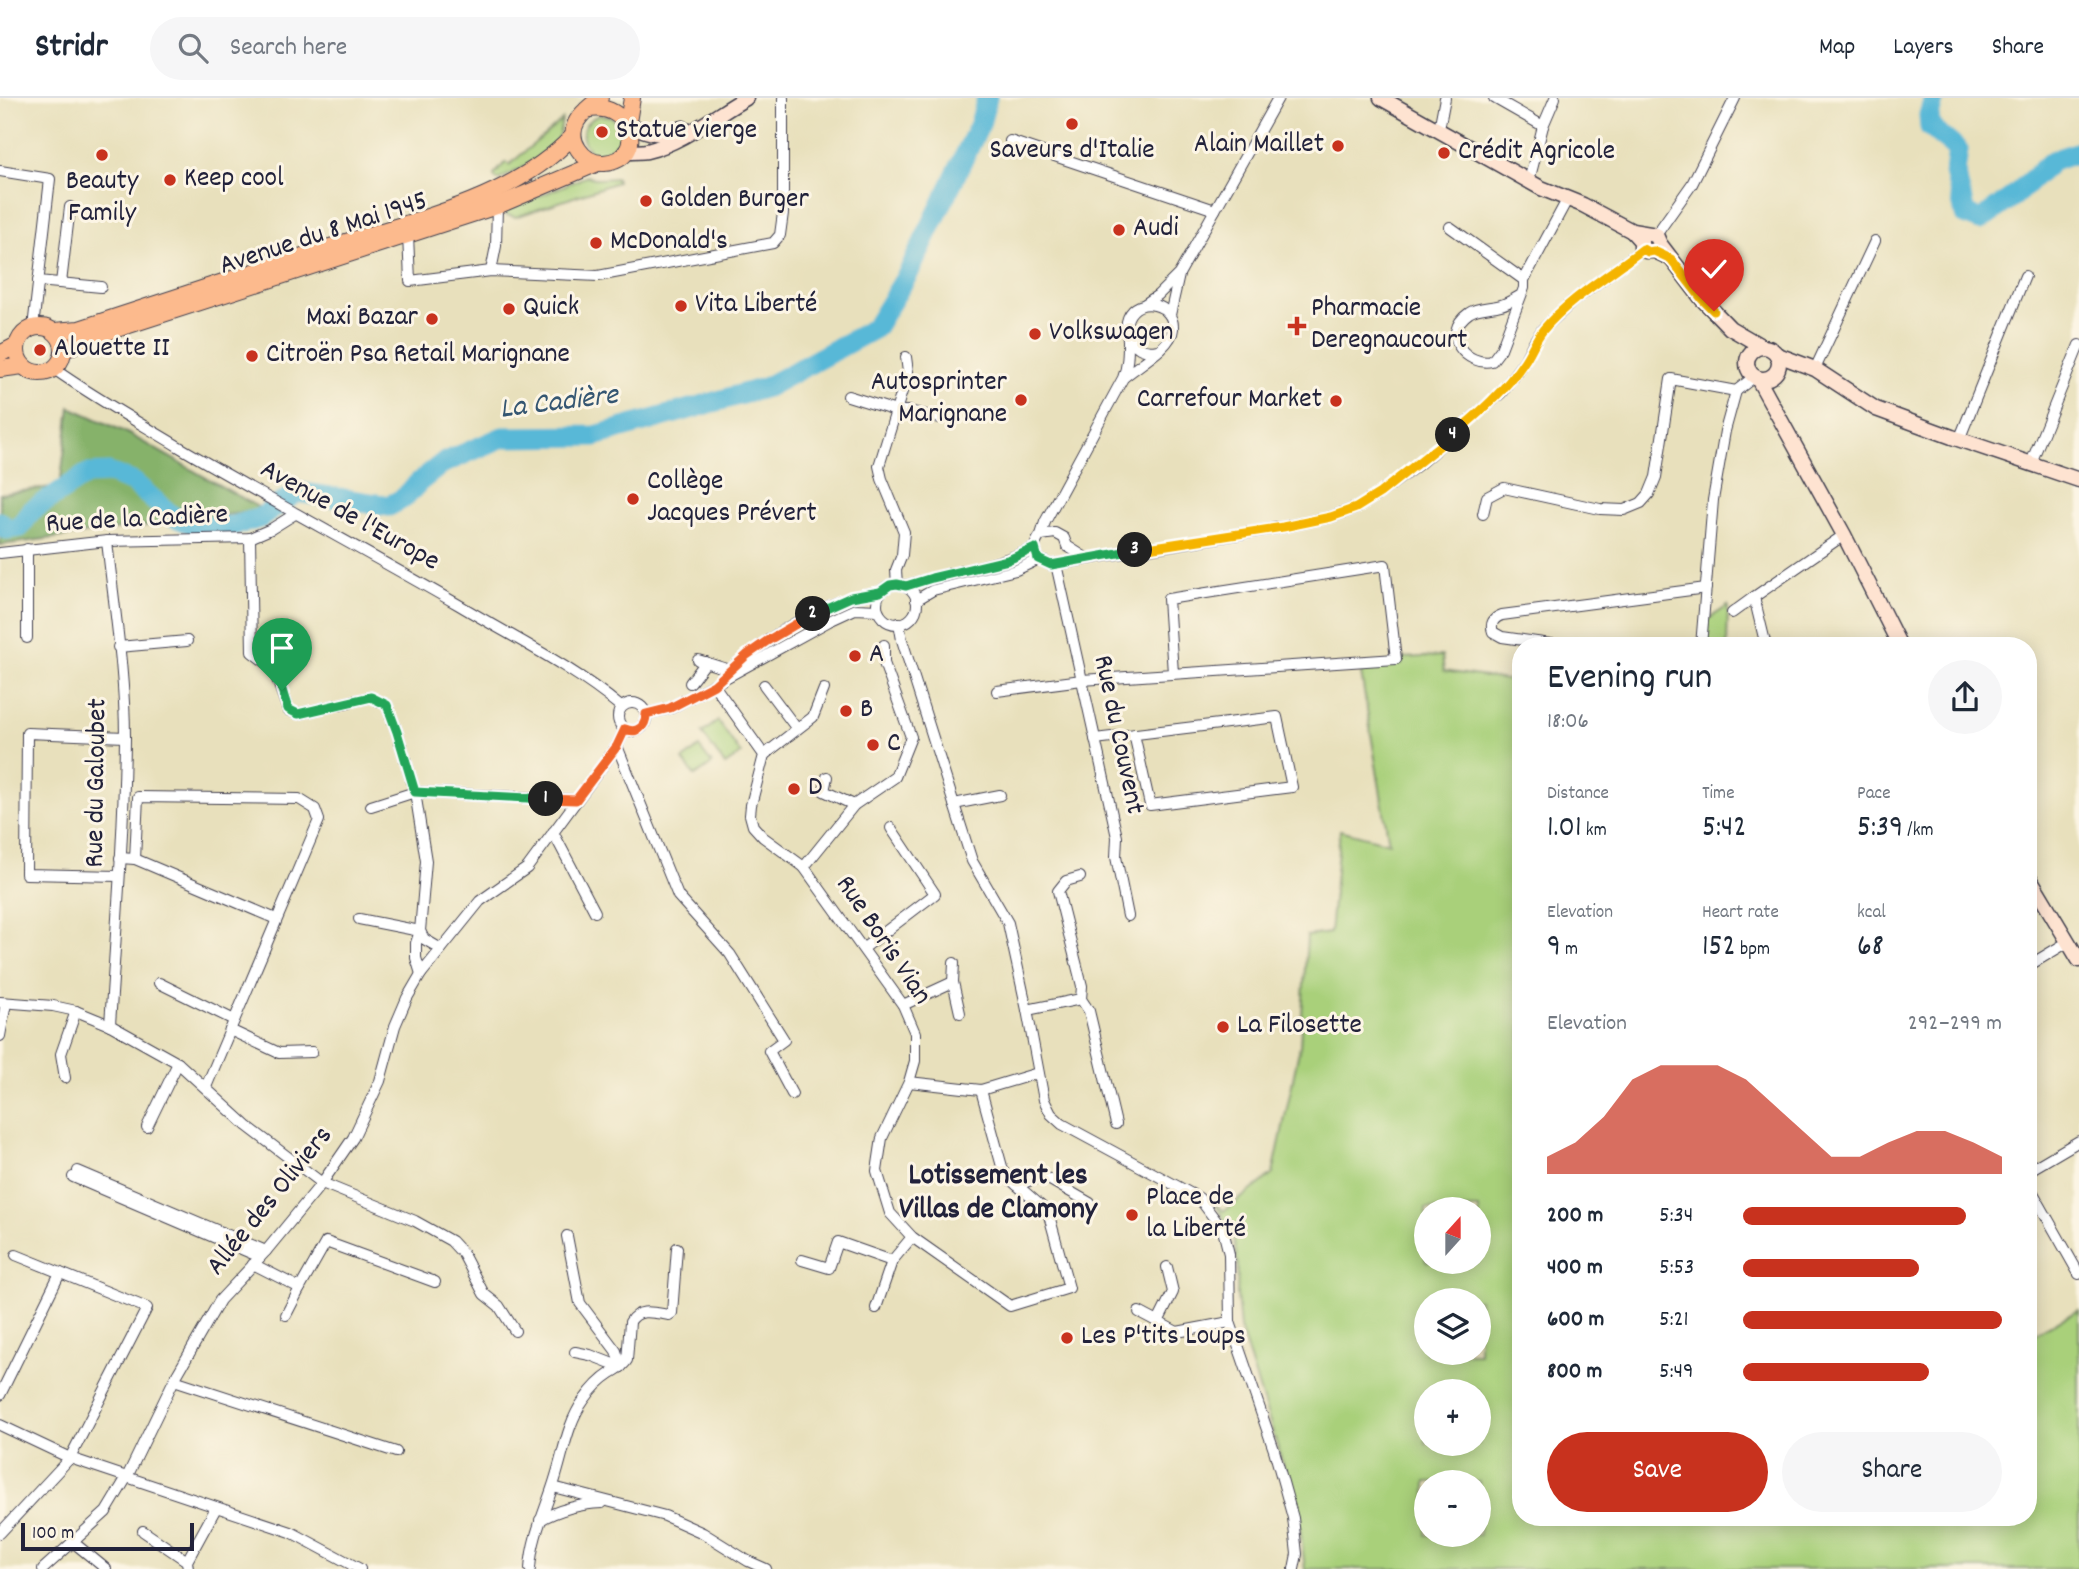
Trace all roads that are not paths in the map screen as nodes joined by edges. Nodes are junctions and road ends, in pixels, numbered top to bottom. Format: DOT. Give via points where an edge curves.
graph roads {
  1 [pos="600,98"];
  2 [pos="632,98"];
  3 [pos="783,98"];
  4 [pos="1278,98"];
  5 [pos="1381,98"];
  6 [pos="1445,98"];
  7 [pos="1555,98"];
  8 [pos="1735,98"];
  9 [pos="1499,99"];
  10 [pos="742,100"];
  11 [pos="586,110"];
  12 [pos="629,123"];
  13 [pos="1543,126"];
  14 [pos="1439,129"];
  15 [pos="573,136"];
  16 [pos="1010,141"];
  17 [pos="625,152"];
  18 [pos="598,163"];
  19 [pos="0,171"];
  20 [pos="1529,181"];
  21 [pos="1568,198"];
  22 [pos="69,206"];
  23 [pos="497,206"];
  24 [pos="1215,210"];
  25 [pos="1450,228"];
  26 [pos="408,235"];
  27 [pos="1647,241"];
  28 [pos="1872,242"];
  29 [pos="491,271"];
  30 [pos="1179,274"];
  31 [pos="2025,276"];
  32 [pos="1524,280"];
  33 [pos="38,281"];
  34 [pos="61,283"];
  35 [pos="100,287"];
  36 [pos="1521,295"];
  37 [pos="1145,304"];
  38 [pos="1170,315"];
  39 [pos="35,327"];
  40 [pos="1730,328"];
  41 [pos="54,331"];
  42 [pos="1127,334"];
  43 [pos="17,345"];
  44 [pos="2079,345"];
  45 [pos="1761,346"];
  46 [pos="1159,349"];
  47 [pos="63,351"];
  48 [pos="0,354"];
  49 [pos="906,357"];
  50 [pos="1747,360"];
  51 [pos="23,366"];
  52 [pos="1776,367"];
  53 [pos="1809,367"];
  54 [pos="0,369"];
  55 [pos="54,369"];
  56 [pos="1123,378"];
  57 [pos="1756,378"];
  58 [pos="1736,391"];
  59 [pos="848,396"];
  60 [pos="1771,403"];
  61 [pos="896,411"];
  62 [pos="940,418"];
  63 [pos="1959,440"];
  64 [pos="2031,463"];
  65 [pos="2079,480"];
  66 [pos="1054,505"];
  67 [pos="292,512"];
  68 [pos="1483,514"];
  69 [pos="1055,533"];
  70 [pos="1041,535"];
  71 [pos="1844,535"];
  72 [pos="250,538"];
  73 [pos="107,541"];
  74 [pos="1067,547"];
  75 [pos="1035,548"];
  76 [pos="27,549"];
  77 [pos="0,553"];
  78 [pos="1086,558"];
  79 [pos="1038,559"];
  80 [pos="1058,563"];
  81 [pos="901,585"];
  82 [pos="1706,588"];
  83 [pos="880,592"];
  84 [pos="1754,597"];
  85 [pos="916,600"];
  86 [pos="878,610"];
  87 [pos="1732,613"];
  88 [pos="899,623"];
  89 [pos="1702,637"];
  90 [pos="1764,637"];
  91 [pos="1895,637"];
  92 [pos="27,638"];
  93 [pos="1512,638"];
  94 [pos="187,641"];
  95 [pos="884,645"];
  96 [pos="118,647"];
  97 [pos="730,670"];
  98 [pos="1173,673"];
  99 [pos="1082,680"];
  100 [pos="714,685"];
  101 [pos="764,685"];
  102 [pos="824,689"];
  103 [pos="997,691"];
  104 [pos="697,694"];
  105 [pos="621,707"];
  106 [pos="646,714"];
  107 [pos="625,729"];
  108 [pos="797,729"];
  109 [pos="1134,734"];
  110 [pos="125,737"];
  111 [pos="1095,739"];
  112 [pos="617,746"];
  113 [pos="764,755"];
  114 [pos="827,777"];
  115 [pos="415,792"];
  116 [pos="1000,795"];
  117 [pos="576,800"];
  118 [pos="854,804"];
  119 [pos="954,804"];
  120 [pos="371,806"];
  121 [pos="891,828"];
  122 [pos="553,832"];
  123 [pos="120,858"];
  124 [pos="135,859"];
  125 [pos="804,867"];
  126 [pos="119,876"];
  127 [pos="1080,877"];
  128 [pos="2037,890"];
  129 [pos="595,912"];
  130 [pos="1128,916"];
  131 [pos="276,919"];
  132 [pos="359,919"];
  133 [pos="420,931"];
  134 [pos="2068,942"];
  135 [pos="864,948"];
  136 [pos="441,949"];
  137 [pos="2079,960"];
  138 [pos="2037,961"];
  139 [pos="954,963"];
  140 [pos="421,974"];
  141 [pos="953,982"];
  142 [pos="159,983"];
  143 [pos="1081,999"];
  144 [pos="3,1003"];
  145 [pos="903,1005"];
  146 [pos="1027,1010"];
  147 [pos="76,1011"];
  148 [pos="960,1013"];
  149 [pos="110,1025"];
  150 [pos="232,1025"];
  151 [pos="0,1036"];
  152 [pos="312,1052"];
  153 [pos="178,1063"];
  154 [pos="1038,1073"];
  155 [pos="65,1078"];
  156 [pos="909,1082"];
  157 [pos="206,1087"];
  158 [pos="981,1090"];
  159 [pos="792,1094"];
  160 [pos="1116,1124"];
  161 [pos="147,1127"];
  162 [pos="2079,1141"];
  163 [pos="2037,1166"];
  164 [pos="76,1174"];
  165 [pos="322,1183"];
  166 [pos="1017,1185"];
  167 [pos="2037,1200"];
  168 [pos="1090,1203"];
  169 [pos="567,1236"];
  170 [pos="912,1237"];
  171 [pos="677,1248"];
  172 [pos="16,1255"];
  173 [pos="259,1257"];
  174 [pos="802,1259"];
  175 [pos="892,1261"];
  176 [pos="1167,1267"];
  177 [pos="60,1273"];
  178 [pos="2079,1274"];
  179 [pos="435,1282"];
  180 [pos="300,1288"];
  181 [pos="876,1308"];
  182 [pos="1139,1312"];
  183 [pos="286,1315"];
  184 [pos="1158,1322"];
  185 [pos="1230,1322"];
  186 [pos="515,1331"];
  187 [pos="575,1352"];
  188 [pos="621,1367"];
  189 [pos="174,1380"];
  190 [pos="0,1395"];
  191 [pos="0,1425"];
  192 [pos="396,1452"];
  193 [pos="70,1458"];
  194 [pos="127,1477"];
  195 [pos="553,1487"];
  196 [pos="610,1503"];
  197 [pos="216,1508"];
  198 [pos="539,1521"];
  199 [pos="143,1531"];
  200 [pos="0,1533"];
  201 [pos="73,1542"];
  202 [pos="188,1565"];
  203 [pos="43,1569"];
  204 [pos="106,1569"];
  205 [pos="360,1569"];
  206 [pos="530,1569"];
  207 [pos="766,1569"];
  208 [pos="1294,1569"];
  1 -- 11 [label="main road"];
  2 -- 12 [label="main road"];
  3 -- 29 [label="street" via="783,213 780,235 773,243 598,276"];
  4 -- 24 [label="street"];
  5 -- 14 [label="main road"];
  6 -- 14 [label="street"];
  7 -- 13 [label="street"];
  8 -- 27 [label="street" via="1692,184"];
  9 -- 13 [label="street"];
  10 -- 12 [label="main road" via="672,132 653,134"];
  10 -- 17 [label="main road" via="659,147"];
  11 -- 12 [label="main road" via="610,107"];
  11 -- 15 [label="main road"];
  12 -- 17 [label="main road" via="631,136"];
  13 -- 20 [label="street"];
  14 -- 20 [label="main road"];
  15 -- 18 [label="main road" via="586,158"];
  15 -- 41 [label="main road, Avenue du 8 Mai 1945" via="511,184 475,199 79,329"];
  16 -- 24 [label="street"];
  17 -- 18 [label="main road"];
  18 -- 23 [label="main road, Avenue du 8 Mai 1945"];
  19 -- 33 [label="street" via="50,179"];
  20 -- 21 [label="main road"];
  21 -- 27 [label="main road"];
  21 -- 32 [label="street"];
  22 -- 34 [label="street"];
  23 -- 26 [label="main road, Avenue du 8 Mai 1945"];
  23 -- 29 [label="street"];
  24 -- 30 [label="street"];
  25 -- 32 [label="street"];
  26 -- 29 [label="street" via="410,281"];
  26 -- 47 [label="main road, Avenue du 8 Mai 1945" via="86,339"];
  27 -- 40 [label="main road" via="1671,259"];
  27 -- 78 [label="street" via="1544,329 1501,393 1418,464 1356,508 1283,527"];
  28 -- 53 [label="street"];
  30 -- 37 [label="street"];
  30 -- 38 [label="street"];
  31 -- 63 [label="street"];
  32 -- 36 [label="street"];
  33 -- 34 [label="street"];
  33 -- 39 [label="street"];
  34 -- 35 [label="street"];
  36 -- 36 [label="street" via="1492,361 1469,356 1456,343 1454,335 1469,313"];
  37 -- 38 [label="street" via="1159,306"];
  37 -- 42 [label="street" via="1128,319"];
  38 -- 46 [label="street" via="1172,335"];
  39 -- 41 [label="main road"];
  39 -- 43 [label="main road" via="23,333"];
  40 -- 45 [label="main road"];
  40 -- 50 [label="main road"];
  41 -- 47 [label="main road"];
  42 -- 46 [label="street" via="1140,349"];
  42 -- 56 [label="street"];
  43 -- 48 [label="main road"];
  43 -- 51 [label="main road"];
  44 -- 64 [label="street"];
  45 -- 50 [label="main road"];
  45 -- 52 [label="main road" via="1771,348"];
  46 -- 56 [label="street"];
  47 -- 55 [label="main road"];
  49 -- 61 [label="street" via="908,372"];
  50 -- 57 [label="main road"];
  51 -- 54 [label="main road"];
  51 -- 55 [label="main road" via="42,374"];
  52 -- 53 [label="main road"];
  52 -- 57 [label="main road" via="1763,379"];
  52 -- 60 [label="main road"];
  53 -- 63 [label="main road" via="1876,409"];
  55 -- 67 [label="street, Avenue de l'Europe"];
  56 -- 66 [label="street"];
  57 -- 58 [label="street"];
  57 -- 60 [label="main road"];
  58 -- 68 [label="street" via="1671,379 1656,478 1641,503 1624,510 1600,509 1504,488 1487,497"];
  58 -- 82 [label="street" via="1713,500"];
  59 -- 61 [label="street"];
  60 -- 71 [label="main road"];
  61 -- 62 [label="street"];
  61 -- 81 [label="street" via="879,466 904,532 896,570"];
  63 -- 64 [label="main road"];
  64 -- 65 [label="main road"];
  66 -- 69 [label="street"];
  66 -- 70 [label="street"];
  67 -- 72 [label="street, Rue de la Cadière"];
  67 -- 105 [label="street, Avenue de l'Europe" via="557,661"];
  69 -- 70 [label="street"];
  69 -- 74 [label="street"];
  70 -- 75 [label="street"];
  71 -- 84 [label="street"];
  71 -- 91 [label="main road"];
  72 -- 73 [label="street, Rue de la Cadière"];
  72 -- 115 [label="street, Rue de la Cadière" via="252,652 273,668 288,709 298,714 371,697 387,705"];
  73 -- 76 [label="street, Rue de la Cadière"];
  73 -- 96 [label="street, Rue du Galoubet"];
  74 -- 78 [label="street"];
  74 -- 80 [label="street" via="1066,556"];
  75 -- 79 [label="street"];
  75 -- 81 [label="street" via="1008,560"];
  76 -- 77 [label="street, Rue de la Cadière"];
  76 -- 92 [label="street, Rue de la Cadière"];
  78 -- 80 [label="street"];
  79 -- 80 [label="street"];
  79 -- 85 [label="street" via="1016,570 933,590"];
  80 -- 99 [label="street, Rue du Couvent"];
  81 -- 83 [label="street"];
  81 -- 85 [label="street" via="911,589"];
  82 -- 89 [label="street"];
  82 -- 93 [label="street" via="1502,615 1493,620 1493,632"];
  83 -- 86 [label="street"];
  83 -- 97 [label="street" via="823,609 767,641"];
  84 -- 87 [label="street"];
  84 -- 90 [label="street"];
  85 -- 88 [label="street" via="911,618"];
  86 -- 88 [label="street" via="886,620"];
  86 -- 100 [label="street" via="855,609"];
  88 -- 119 [label="street"];
  94 -- 96 [label="street"];
  95 -- 118 [label="street" via="884,663 911,737 895,777"];
  96 -- 110 [label="street, Rue du Galoubet"];
  97 -- 100 [label="street"];
  97 -- 104 [label="street" via="702,661 687,682"];
  98 -- 98 [label="street" via="1396,659 1385,565 1167,599"];
  98 -- 99 [label="street"];
  99 -- 103 [label="street"];
  99 -- 111 [label="street, Rue du Couvent"];
  100 -- 104 [label="street"];
  100 -- 113 [label="street"];
  101 -- 108 [label="street"];
  102 -- 108 [label="street" via="813,717"];
  104 -- 106 [label="street"];
  105 -- 106 [label="street" via="634,703"];
  105 -- 107 [label="street" via="618,719"];
  106 -- 107 [label="street" via="638,730"];
  107 -- 112 [label="street, Allée des Oliviers"];
  108 -- 113 [label="street"];
  109 -- 109 [label="street" via="1277,717 1292,787 1150,805"];
  109 -- 111 [label="street"];
  110 -- 123 [label="street, Rue du Galoubet"];
  110 -- 126 [label="street" via="27,733 26,874"];
  111 -- 130 [label="street, Rue du Couvent" via="1117,837 1116,857"];
  112 -- 117 [label="street, Allée des Oliviers"];
  112 -- 159 [label="street" via="678,896 730,954 784,1040 769,1051"];
  113 -- 125 [label="street, Rue Boris Vian" via="751,805 753,826"];
  114 -- 118 [label="street" via="824,791"];
  115 -- 117 [label="street"];
  115 -- 120 [label="street"];
  115 -- 133 [label="street" via="426,861"];
  116 -- 119 [label="street"];
  117 -- 122 [label="street, Allée des Oliviers"];
  118 -- 125 [label="street"];
  119 -- 146 [label="street" via="972,861 1007,923"];
  121 -- 135 [label="street" via="935,894"];
  122 -- 129 [label="street"];
  122 -- 136 [label="street, Allée des Oliviers" via="527,868 480,901"];
  123 -- 124 [label="street"];
  123 -- 126 [label="street, Rue du Galoubet"];
  124 -- 131 [label="street"];
  124 -- 131 [label="street" via="138,797 299,799 315,809 319,820"];
  125 -- 135 [label="street, Rue Boris Vian"];
  126 -- 149 [label="street, Rue du Galoubet"];
  127 -- 143 [label="street" via="1066,881 1058,891 1082,986"];
  128 -- 134 [label="main road"];
  131 -- 150 [label="street"];
  132 -- 133 [label="street"];
  133 -- 136 [label="street"];
  133 -- 140 [label="street" via="415,958"];
  134 -- 137 [label="main road"];
  134 -- 138 [label="street"];
  135 -- 145 [label="street, Rue Boris Vian"];
  136 -- 140 [label="street, Allée des Oliviers"];
  139 -- 141 [label="street"];
  140 -- 165 [label="street, Allée des Oliviers" via="395,1026 380,1081 354,1138"];
  141 -- 145 [label="street"];
  141 -- 148 [label="street"];
  142 -- 150 [label="street"];
  143 -- 146 [label="street"];
  143 -- 160 [label="street" via="1089,1011"];
  144 -- 147 [label="street"];
  144 -- 151 [label="street"];
  145 -- 156 [label="street, Rue Boris Vian" via="915,1033"];
  146 -- 154 [label="street"];
  147 -- 149 [label="street"];
  147 -- 155 [label="street" via="61,1054"];
  149 -- 153 [label="street"];
  150 -- 152 [label="street" via="279,1053"];
  150 -- 157 [label="street"];
  153 -- 157 [label="street"];
  153 -- 161 [label="street"];
  154 -- 158 [label="street"];
  154 -- 185 [label="street" via="1044,1100 1062,1124 1199,1198 1223,1230 1229,1254"];
  156 -- 158 [label="street"];
  156 -- 170 [label="street, Rue Boris Vian" via="883,1138 877,1171 890,1213"];
  157 -- 165 [label="street" via="247,1126"];
  158 -- 166 [label="street" via="1004,1174"];
  162 -- 163 [label="street"];
  164 -- 173 [label="street"];
  165 -- 173 [label="street, Allée des Oliviers"];
  165 -- 186 [label="street" via="451,1241 484,1294 499,1306"];
  166 -- 168 [label="street" via="1043,1176"];
  166 -- 170 [label="street, Rue Boris Vian" via="1048,1212 1069,1288 1010,1306"];
  167 -- 178 [label="street"];
  169 -- 188 [label="street" via="580,1303 616,1351"];
  170 -- 175 [label="street"];
  171 -- 188 [label="street" via="672,1313 643,1312 633,1317 627,1360"];
  172 -- 177 [label="street"];
  173 -- 180 [label="street"];
  173 -- 189 [label="street, Allée des Oliviers" via="219,1300"];
  174 -- 175 [label="street" via="829,1268 838,1242"];
  175 -- 181 [label="street"];
  176 -- 184 [label="street" via="1173,1292"];
  177 -- 190 [label="street"];
  177 -- 193 [label="street" via="148,1308"];
  179 -- 180 [label="street" via="326,1242"];
  180 -- 183 [label="street"];
  182 -- 184 [label="street"];
  184 -- 185 [label="street" via="1177,1332"];
  185 -- 208 [label="street" via="1293,1517"];
  187 -- 188 [label="street"];
  188 -- 195 [label="street" via="582,1402 566,1438"];
  189 -- 192 [label="street"];
  189 -- 194 [label="street, Allée des Oliviers"];
  191 -- 193 [label="street"];
  193 -- 194 [label="street"];
  193 -- 200 [label="street"];
  194 -- 197 [label="street"];
  194 -- 201 [label="street, Allée des Oliviers" via="106,1512"];
  195 -- 196 [label="street"];
  195 -- 198 [label="street"];
  196 -- 198 [label="street" via="572,1506"];
  196 -- 207 [label="street" via="665,1516 704,1532"];
  197 -- 202 [label="street"];
  197 -- 205 [label="street" via="291,1532"];
  198 -- 206 [label="street"];
  199 -- 202 [label="street"];
  201 -- 203 [label="street, Allée des Oliviers"];
  201 -- 204 [label="street"];
}
